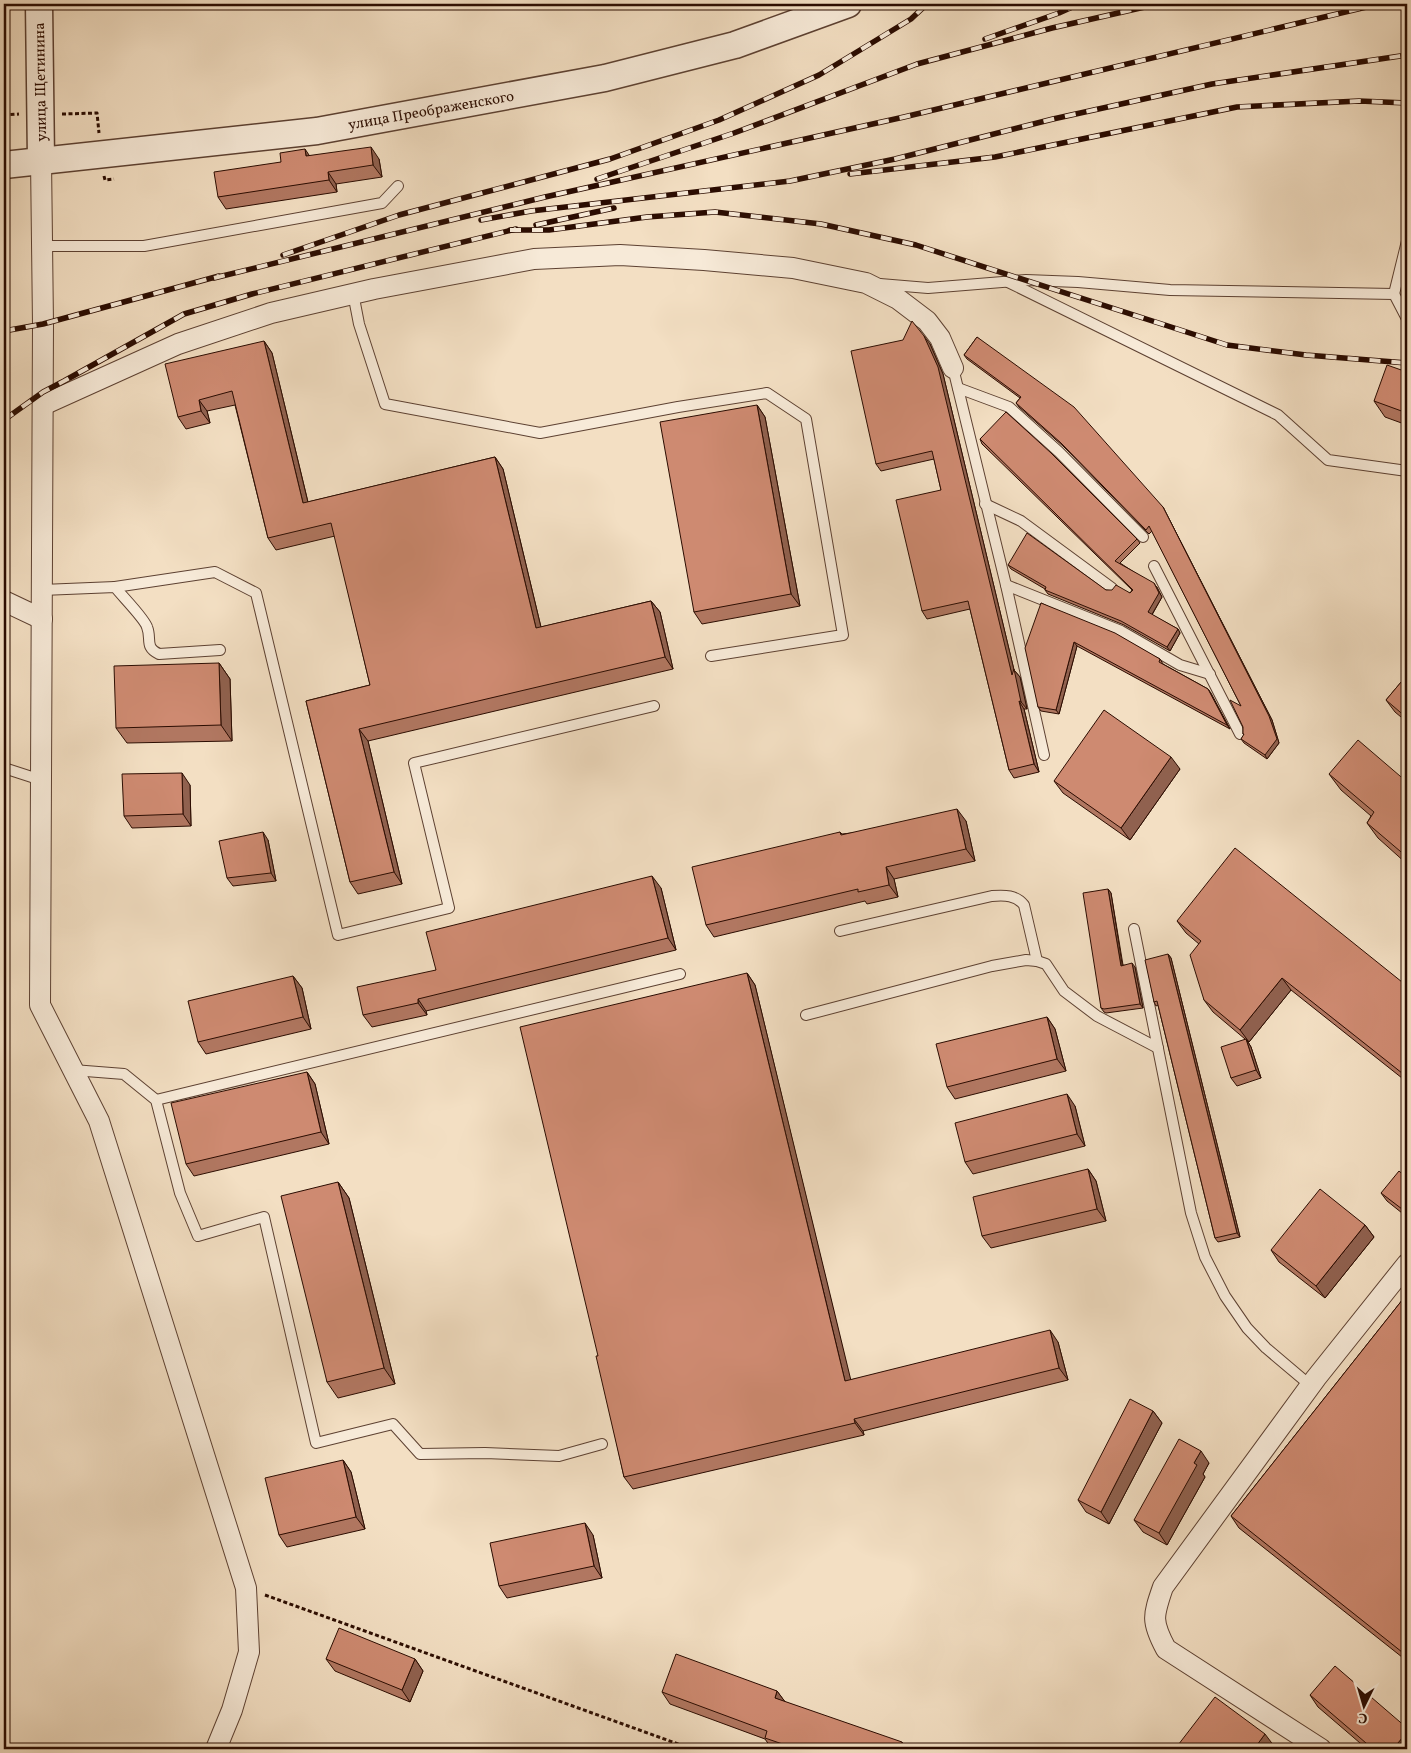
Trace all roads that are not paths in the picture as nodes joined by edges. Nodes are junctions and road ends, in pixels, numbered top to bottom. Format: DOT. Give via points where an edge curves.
graph roads {
  1 [pos="39,4"];
  2 [pos="840,5"];
  3 [pos="41,160"];
  4 [pos="4,165"];
  5 [pos="398,186"];
  6 [pos="1407,241"];
  7 [pos="43,246"];
  8 [pos="1007,282"];
  9 [pos="866,283"];
  10 [pos="354,293"];
  11 [pos="1394,294"];
  12 [pos="1407,319"];
  13 [pos="953,368"];
  14 [pos="958,388"];
  15 [pos="43,405"];
  16 [pos="1407,471"];
  17 [pos="985,504"];
  18 [pos="1143,537"];
  19 [pos="1154,566"];
  20 [pos="1006,585"];
  21 [pos="115,587"];
  22 [pos="1112,588"];
  23 [pos="42,590"];
  24 [pos="4,601"];
  25 [pos="42,619"];
  26 [pos="220,650"];
  27 [pos="711,656"];
  28 [pos="1210,674"];
  29 [pos="654,706"];
  30 [pos="1240,734"];
  31 [pos="1044,755"];
  32 [pos="4,768"];
  33 [pos="41,780"];
  34 [pos="1134,930"];
  35 [pos="840,931"];
  36 [pos="1037,961"];
  37 [pos="680,974"];
  38 [pos="806,1015"];
  39 [pos="1158,1048"];
  40 [pos="73,1070"];
  41 [pos="156,1100"];
  42 [pos="1407,1264"];
  43 [pos="1311,1386"];
  44 [pos="602,1444"];
  45 [pos="216,1749"];
  46 [pos="1320,1749"];
  1 -- 3 [label="street, улица Щетинина"];
  2 -- 3 [label="street, улица Преображенского" via="735,45 605,78 317,131"];
  3 -- 4 [label="street, улица Преображенского"];
  3 -- 7 [label="street"];
  5 -- 7 [label="lane" via="382,203 144,246"];
  6 -- 11 [label="lane"];
  7 -- 15 [label="street"];
  8 -- 9 [label="lane" via="928,288"];
  8 -- 11 [label="lane" via="1078,282 1170,290"];
  8 -- 16 [label="lane" via="1278,415 1328,460"];
  9 -- 10 [label="street" via="794,268 620,256 534,259"];
  9 -- 13 [label="street" via="898,299 927,321 940,338"];
  10 -- 15 [label="street" via="271,313 178,344"];
  10 -- 27 [label="lane" via="359,324 385,404 540,433 767,393 806,419 843,635"];
  11 -- 12 [label="lane"];
  13 -- 14 [label="lane"];
  14 -- 17 [label="lane"];
  14 -- 18 [label="lane" via="1009,407 1059,452"];
  15 -- 23 [label="street"];
  17 -- 20 [label="lane"];
  17 -- 22 [label="lane" via="1021,521"];
  19 -- 28 [label="lane"];
  20 -- 28 [label="lane" via="1121,631 1180,665"];
  20 -- 31 [label="lane"];
  21 -- 23 [label="lane"];
  21 -- 26 [label="lane" via="147,626 153,651 159,654"];
  21 -- 29 [label="lane" via="215,572 256,592 338,935 449,908 414,764"];
  23 -- 25 [label="street"];
  24 -- 25 [label="street"];
  25 -- 33 [label="street"];
  28 -- 30 [label="lane"];
  32 -- 33 [label="lane"];
  33 -- 40 [label="street" via="40,1005"];
  34 -- 39 [label="lane"];
  35 -- 36 [label="lane" via="992,896 1006,896 1019,899 1024,905"];
  36 -- 38 [label="lane" via="992,966"];
  36 -- 39 [label="lane" via="1046,964 1064,991 1097,1016"];
  37 -- 41 [label="lane"];
  39 -- 43 [label="lane" via="1192,1213 1205,1257 1224,1296 1247,1328"];
  40 -- 41 [label="lane" via="124,1074"];
  40 -- 45 [label="street" via="99,1121 246,1588 249,1652 232,1710"];
  41 -- 44 [label="lane" via="180,1194 198,1236 264,1217 316,1443 393,1424 420,1454 559,1456"];
  42 -- 43 [label="street"];
  43 -- 46 [label="street" via="1163,1586 1155,1610 1156,1630 1166,1649"];
}
